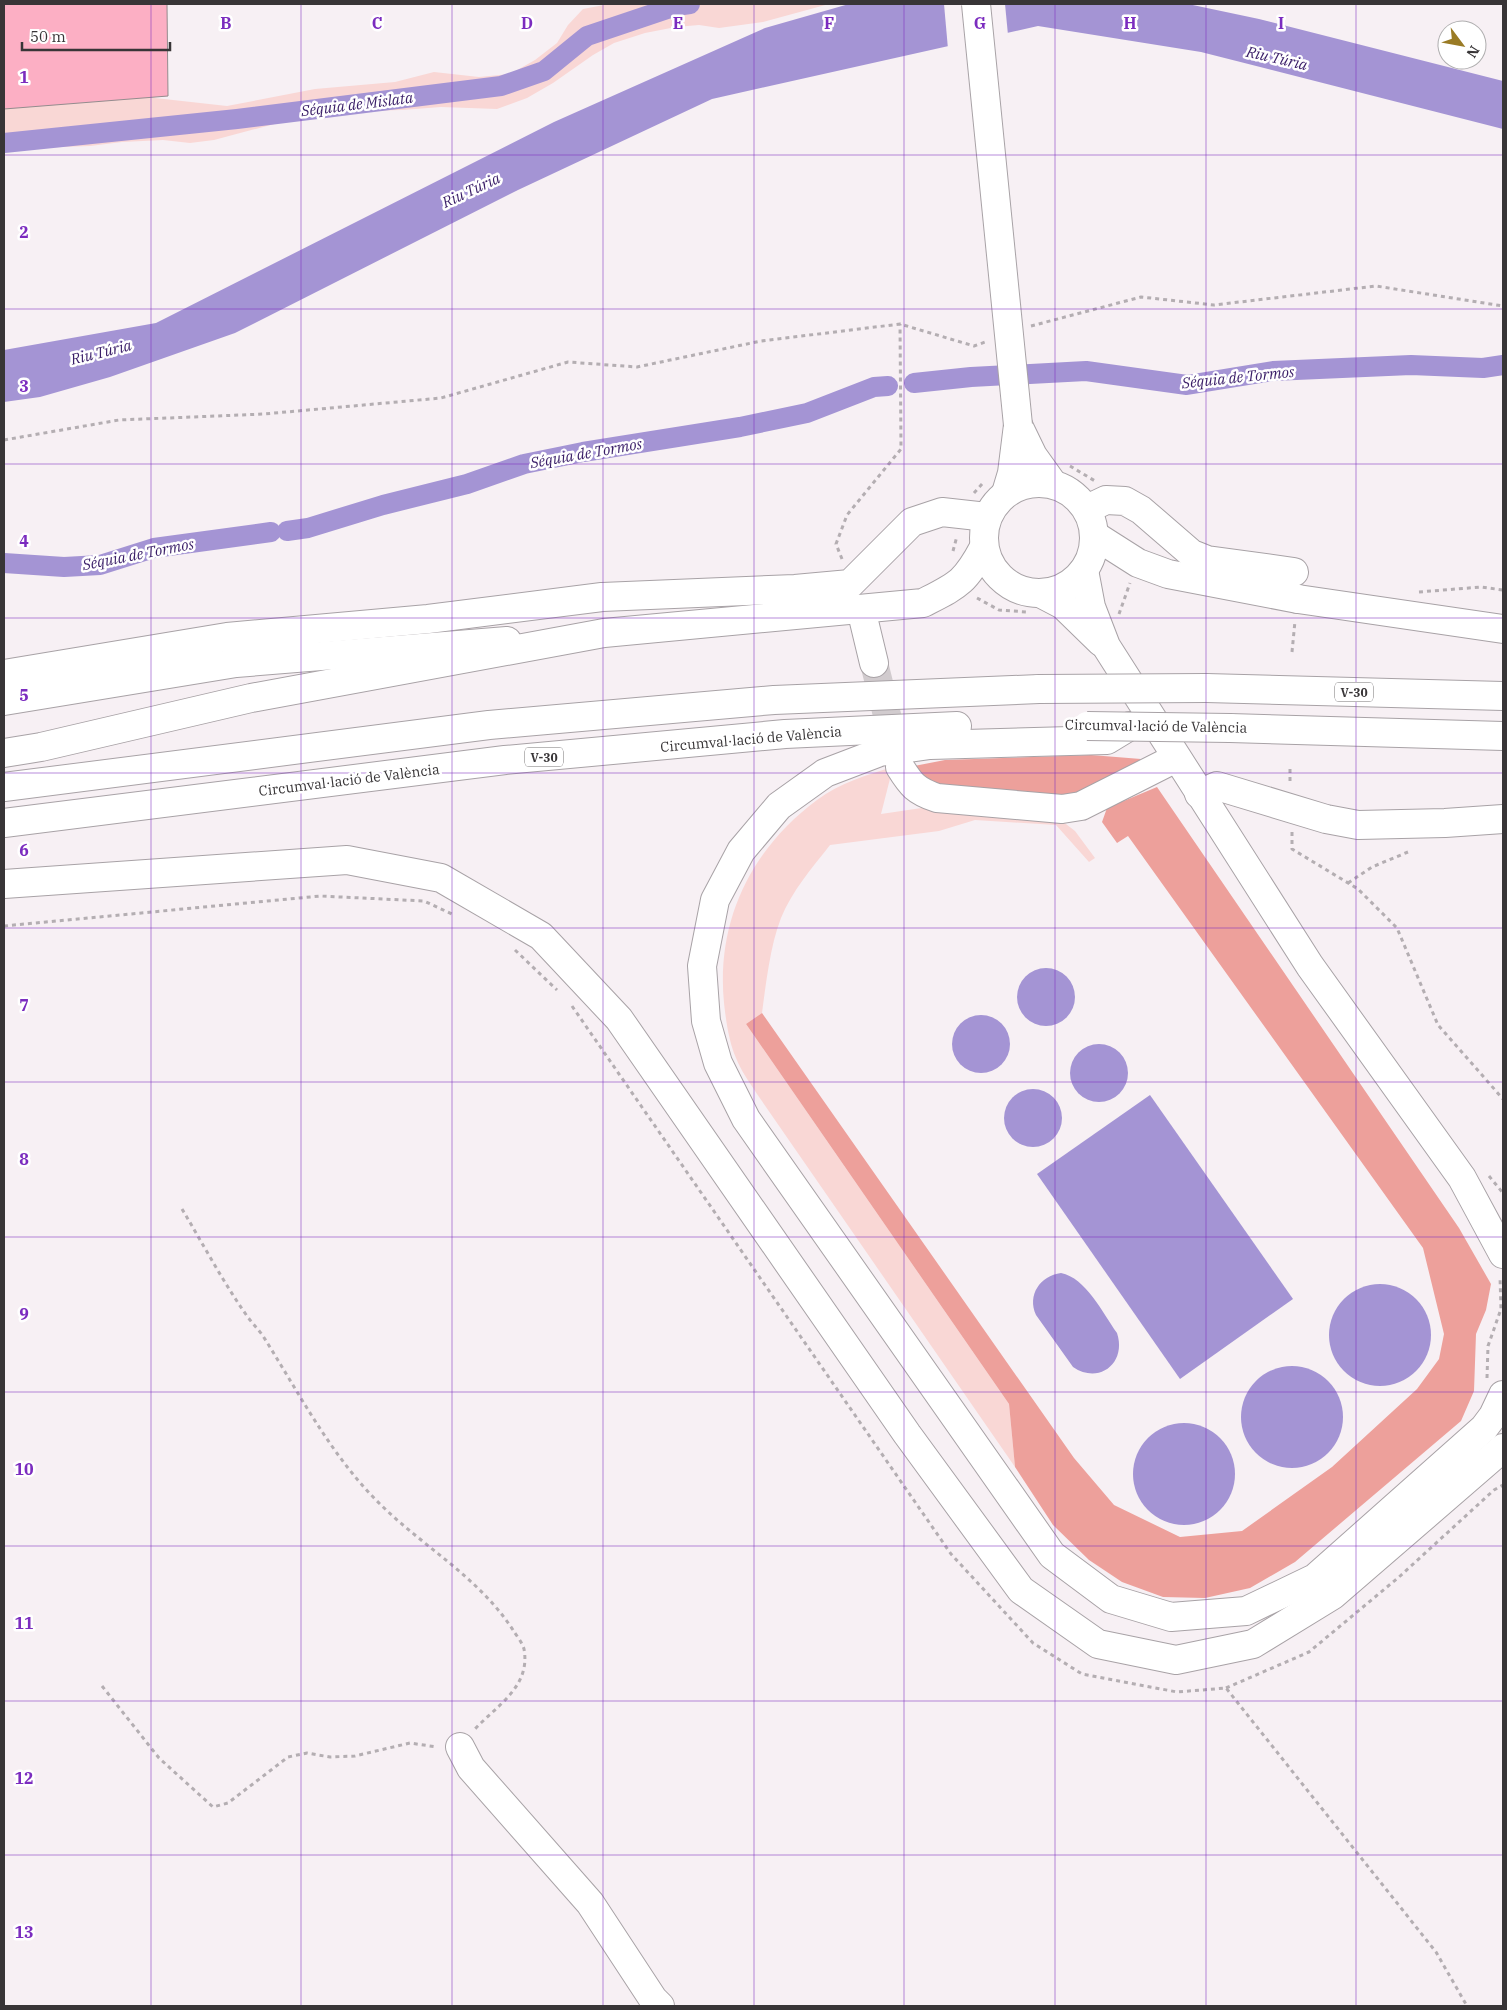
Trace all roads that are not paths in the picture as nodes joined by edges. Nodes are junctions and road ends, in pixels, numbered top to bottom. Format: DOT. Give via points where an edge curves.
graph roads {
  1 [pos="976,4"];
  2 [pos="1018,425"];
  3 [pos="1053,484"];
  4 [pos="997,485"];
  5 [pos="1087,509"];
  6 [pos="976,516"];
  7 [pos="1094,535"];
  8 [pos="984,547"];
  9 [pos="1084,570"];
  10 [pos="1294,572"];
  11 [pos="1037,603"];
  12 [pos="862,609"];
  13 [pos="1503,629"];
  14 [pos="604,632"];
  15 [pos="1106,646"];
  16 [pos="874,663"];
  17 [pos="4,674"];
  18 [pos="1503,696"];
  19 [pos="4,701"];
  20 [pos="1086,733"];
  21 [pos="1503,736"];
  22 [pos="4,753"];
  23 [pos="1176,758"];
  24 [pos="900,767"];
  25 [pos="4,787"];
  26 [pos="1199,794"];
  27 [pos="1503,819"];
  28 [pos="4,823"];
  29 [pos="4,884"];
  30 [pos="1462,1178"];
  31 [pos="1503,1218"];
  32 [pos="1500,1262"];
  33 [pos="1495,1388"];
  34 [pos="1503,1448"];
  35 [pos="460,1747"];
  36 [pos="660,2006"];
  1 -- 2 [label="main road, bridge"];
  2 -- 3 [label="main road"];
  2 -- 4 [label="main road" via="1012,473"];
  3 -- 4 [label="main road"];
  3 -- 5 [label="main road" via="1066,489"];
  4 -- 6 [label="main road" via="995,503"];
  5 -- 7 [label="main road"];
  5 -- 10 [label="main road" via="1106,500 1125,501 1141,510 1192,554 1207,560"];
  6 -- 8 [label="main road" via="984,532"];
  6 -- 17 [label="main road" via="942,512 912,522 850,584 602,597 428,619 227,637"];
  7 -- 9 [label="main road" via="1092,554"];
  7 -- 13 [label="main road" via="1138,563 1168,574 1298,599"];
  8 -- 11 [label="main road" via="998,575"];
  8 -- 12 [label="main road" via="972,570 958,584 923,604"];
  9 -- 11 [label="main road" via="1072,582"];
  9 -- 15 [label="main road" via="1091,607"];
  11 -- 15 [label="main road" via="1062,605"];
  12 -- 14 [label="main road"];
  12 -- 16 [label="main road"];
  14 -- 19 [label="main road" via="236,663"];
  14 -- 22 [label="main road" via="251,698"];
  15 -- 23 [label="main road"];
  18 -- 25 [label="main road, V-30, bridge" via="1206,688 1039,689 774,700 489,725"];
  20 -- 21 [label="main road, Circumval·lació de València / V-30, bridge" via="1130,726"];
  20 -- 28 [label="main road, Circumval·lació de València / V-30" via="1058,724 785,734 504,760"];
  20 -- 33 [label="main road" via="880,752 825,772 779,806 741,851 715,900 702,966 706,1021 718,1063 746,1119 1052,1555 1111,1599 1171,1617 1246,1611 1315,1578 1484,1428"];
  23 -- 24 [label="main road" via="1080,806 1062,809 937,798 911,785"];
  23 -- 26 [label="main road"];
  26 -- 27 [label="main road" via="1217,786 1326,819 1358,825"];
  26 -- 30 [label="main road" via="1310,966"];
  29 -- 34 [label="main road" via="347,860 441,878 541,936 620,1019 907,1434 1021,1590 1098,1644 1176,1660 1253,1644 1333,1594"];
  30 -- 31 [label="main road"];
  30 -- 32 [label="main road"];
  35 -- 36 [label="main road" via="470,1768 590,1903"];
}
